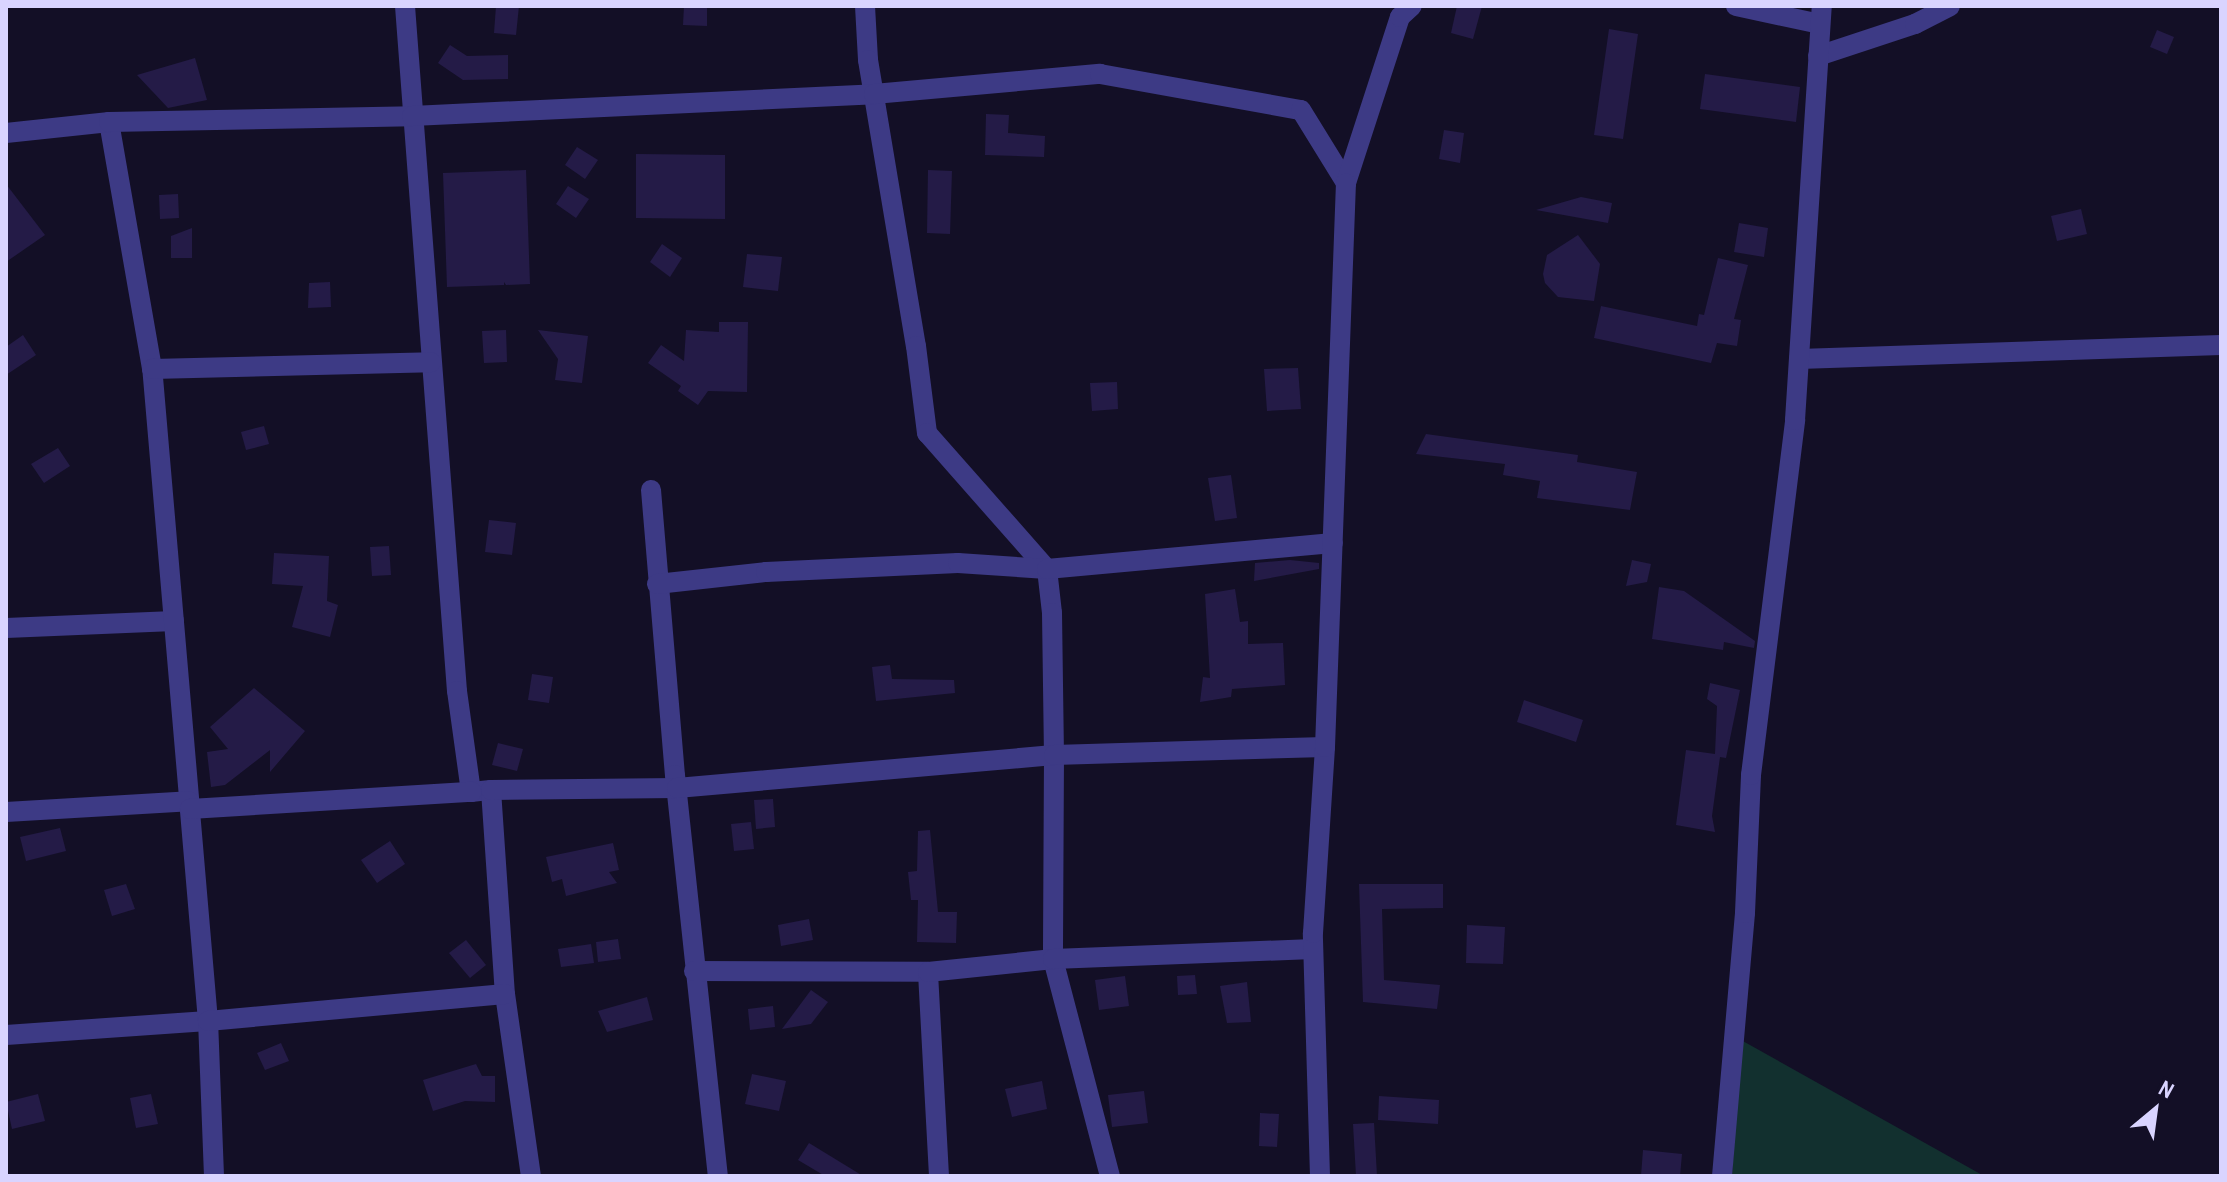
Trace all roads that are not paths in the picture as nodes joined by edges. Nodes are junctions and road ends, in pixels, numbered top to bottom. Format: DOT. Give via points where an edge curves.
graph roads {
  1 [pos="405,6"];
  2 [pos="865,6"];
  3 [pos="1412,6"];
  4 [pos="1736,6"];
  5 [pos="1950,6"];
  6 [pos="1821,15"];
  7 [pos="1818,56"];
  8 [pos="874,94"];
  9 [pos="412,116"];
  10 [pos="109,122"];
  11 [pos="6,133"];
  12 [pos="1346,183"];
  13 [pos="2221,345"];
  14 [pos="1799,359"];
  15 [pos="431,362"];
  16 [pos="152,369"];
  17 [pos="651,490"];
  18 [pos="1333,543"];
  19 [pos="1047,569"];
  20 [pos="657,584"];
  21 [pos="174,621"];
  22 [pos="6,628"];
  23 [pos="1325,747"];
  24 [pos="1054,755"];
  25 [pos="677,788"];
  26 [pos="481,791"];
  27 [pos="190,805"];
  28 [pos="6,812"];
  29 [pos="1313,949"];
  30 [pos="1053,959"];
  31 [pos="694,971"];
  32 [pos="928,972"];
  33 [pos="505,994"];
  34 [pos="208,1021"];
  35 [pos="6,1035"];
  36 [pos="214,1176"];
  37 [pos="531,1176"];
  38 [pos="718,1176"];
  39 [pos="939,1176"];
  40 [pos="1110,1176"];
  41 [pos="1320,1176"];
  42 [pos="1722,1176"];
  1 -- 9 [label="street"];
  2 -- 8 [label="street"];
  3 -- 12 [label="street" via="1400,17"];
  4 -- 6 [label="street"];
  5 -- 7 [label="street" via="1915,24"];
  6 -- 7 [label="street"];
  7 -- 14 [label="street"];
  8 -- 9 [label="street"];
  8 -- 12 [label="street" via="1100,74 1301,110"];
  8 -- 19 [label="street" via="927,433"];
  9 -- 10 [label="street"];
  9 -- 15 [label="street"];
  10 -- 11 [label="street"];
  10 -- 16 [label="street"];
  12 -- 18 [label="street"];
  13 -- 14 [label="street"];
  14 -- 42 [label="street" via="1751,775"];
  15 -- 16 [label="street"];
  15 -- 26 [label="street" via="457,691"];
  16 -- 21 [label="street"];
  17 -- 20 [label="street"];
  18 -- 19 [label="street"];
  18 -- 23 [label="street"];
  19 -- 20 [label="street" via="958,563 766,572"];
  19 -- 24 [label="street"];
  20 -- 25 [label="street"];
  21 -- 22 [label="street"];
  21 -- 27 [label="street"];
  23 -- 24 [label="street"];
  23 -- 29 [label="street"];
  24 -- 25 [label="street"];
  24 -- 30 [label="street"];
  25 -- 26 [label="street"];
  25 -- 31 [label="street"];
  26 -- 27 [label="street"];
  26 -- 33 [label="street"];
  27 -- 28 [label="street"];
  27 -- 34 [label="street"];
  29 -- 30 [label="street"];
  29 -- 41 [label="street"];
  30 -- 32 [label="street"];
  30 -- 40 [label="street"];
  31 -- 32 [label="street"];
  31 -- 38 [label="street"];
  32 -- 39 [label="street"];
  33 -- 34 [label="street"];
  33 -- 37 [label="street"];
  34 -- 35 [label="street"];
  34 -- 36 [label="street"];
}
